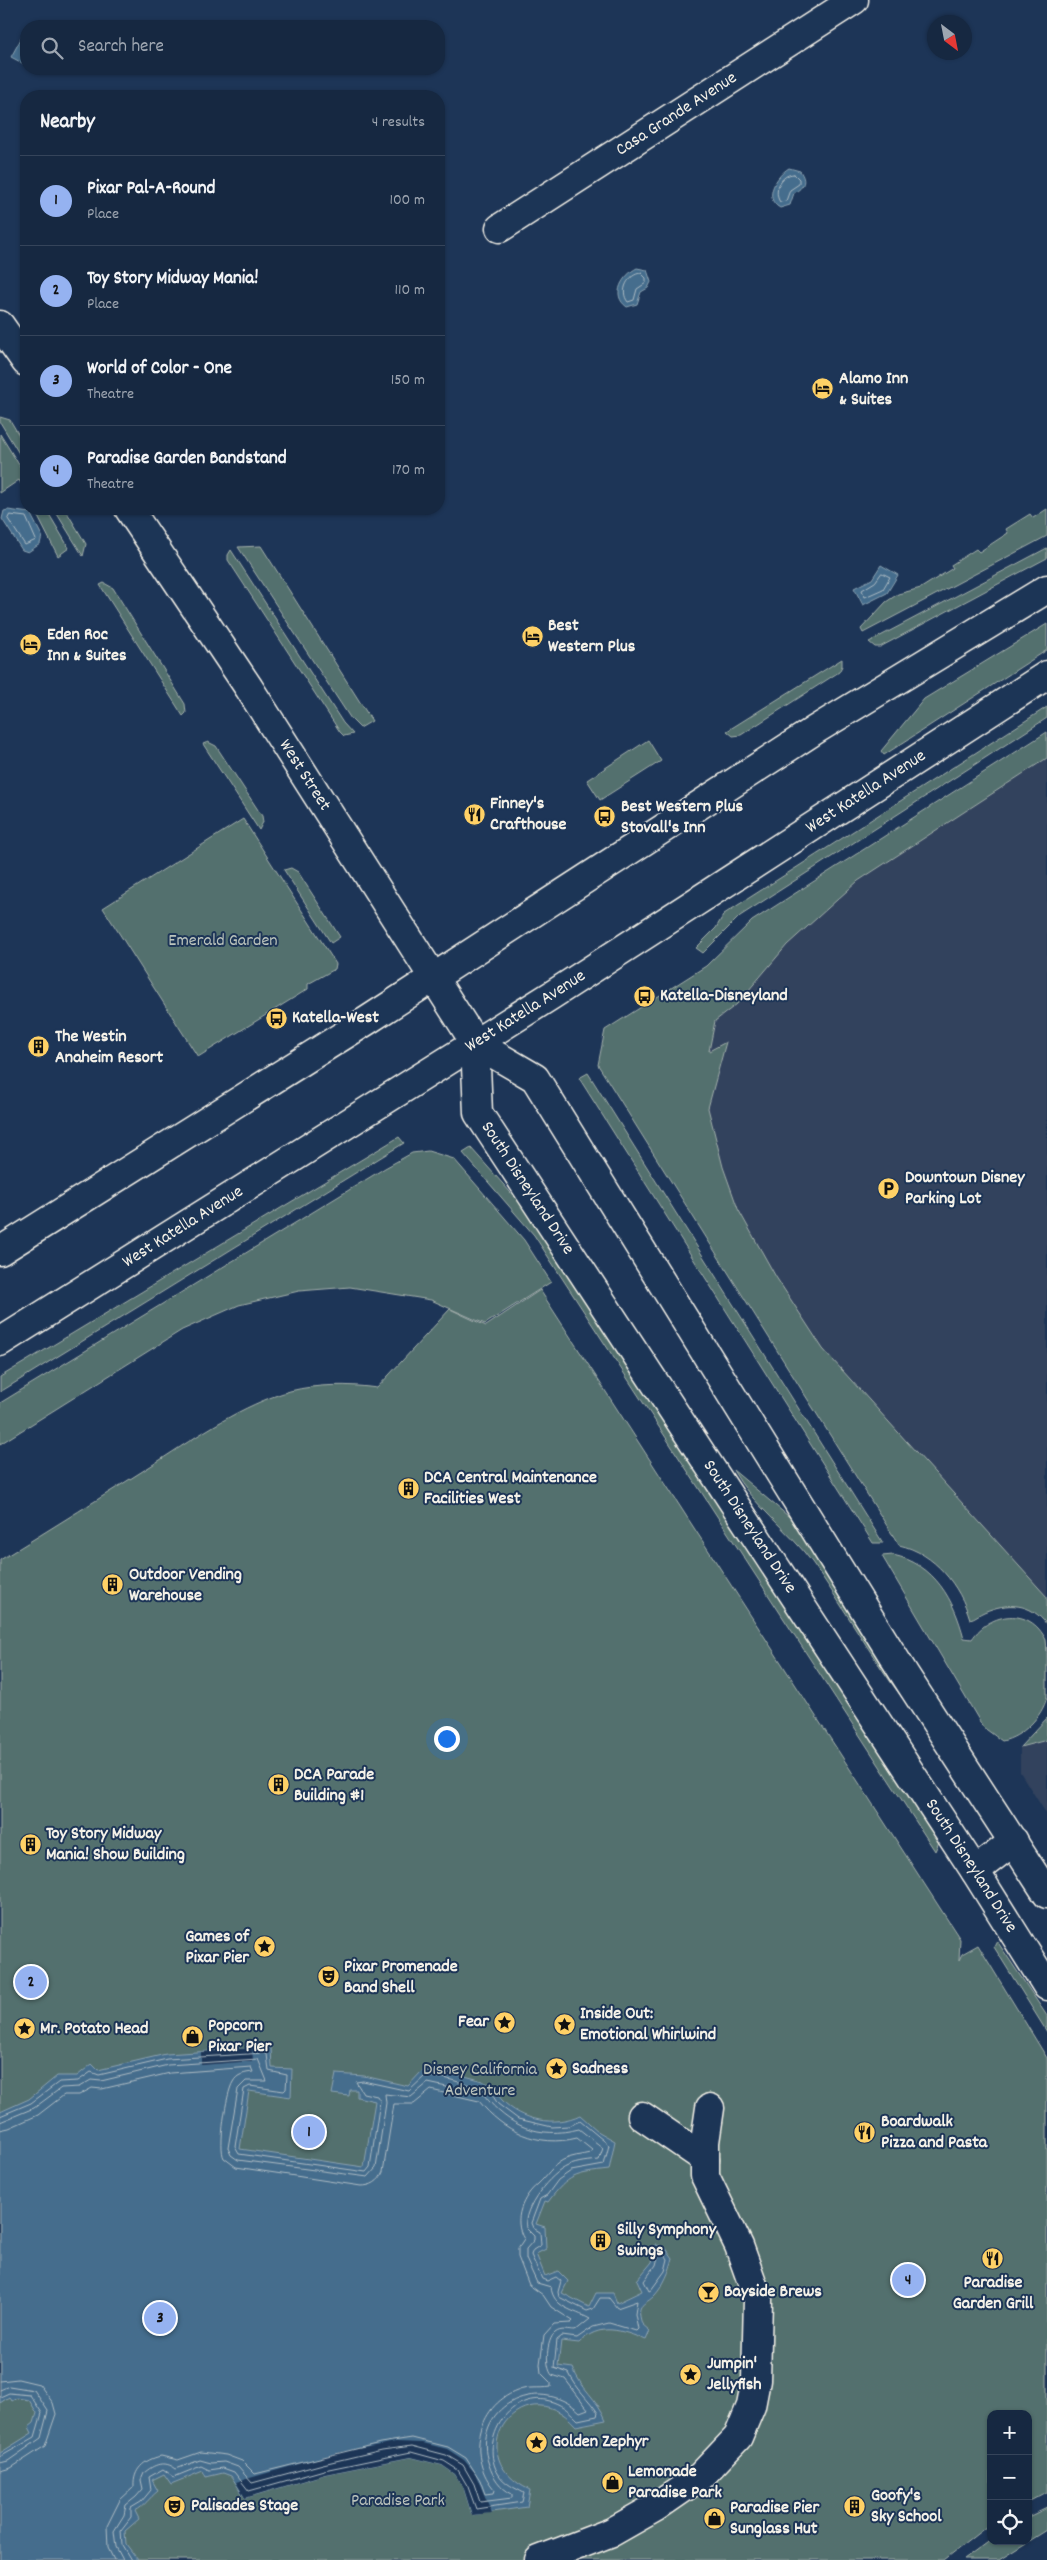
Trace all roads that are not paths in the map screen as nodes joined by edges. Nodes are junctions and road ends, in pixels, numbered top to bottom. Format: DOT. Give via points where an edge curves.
graph roads {
  1 [pos="854,0"];
  2 [pos="500,228"];
  3 [pos="0,325"];
  4 [pos="20,353"];
  5 [pos="133,515"];
  6 [pos="1047,589"];
  7 [pos="1047,675"];
  8 [pos="433,978"];
  9 [pos="475,1043"];
  10 [pos="0,1251"];
  11 [pos="0,1342"];
  12 [pos="1014,1841"];
  13 [pos="975,1871"];
  14 [pos="1047,1894"];
  15 [pos="1047,1986"];
  16 [pos="710,2108"];
  17 [pos="642,2116"];
  18 [pos="705,2159"];
  19 [pos="539,2560"];
  1 -- 2 [label="main road, Casa Grande Avenue"];
  3 -- 4 [label="main road"];
  5 -- 8 [label="main road, West Street" via="244,680"];
  6 -- 8 [label="main road" via="815,730"];
  7 -- 9 [label="main road, West Katella Avenue"];
  8 -- 9 [label="main road, West Street"];
  8 -- 10 [label="main road"];
  9 -- 11 [label="main road, West Katella Avenue"];
  9 -- 12 [label="main road" via="534,1078 905,1675"];
  9 -- 13 [label="main road, South Disneyland Drive" via="478,1113"];
  12 -- 13 [label="main road"];
  12 -- 14 [label="main road"];
  13 -- 15 [label="main road, South Disneyland Drive"];
  16 -- 18 [label="main road"];
  17 -- 18 [label="main road"];
  18 -- 19 [label="main road" via="705,2176 739,2246 758,2299 759,2343 751,2406 738,2437 701,2476 612,2532"];
}
